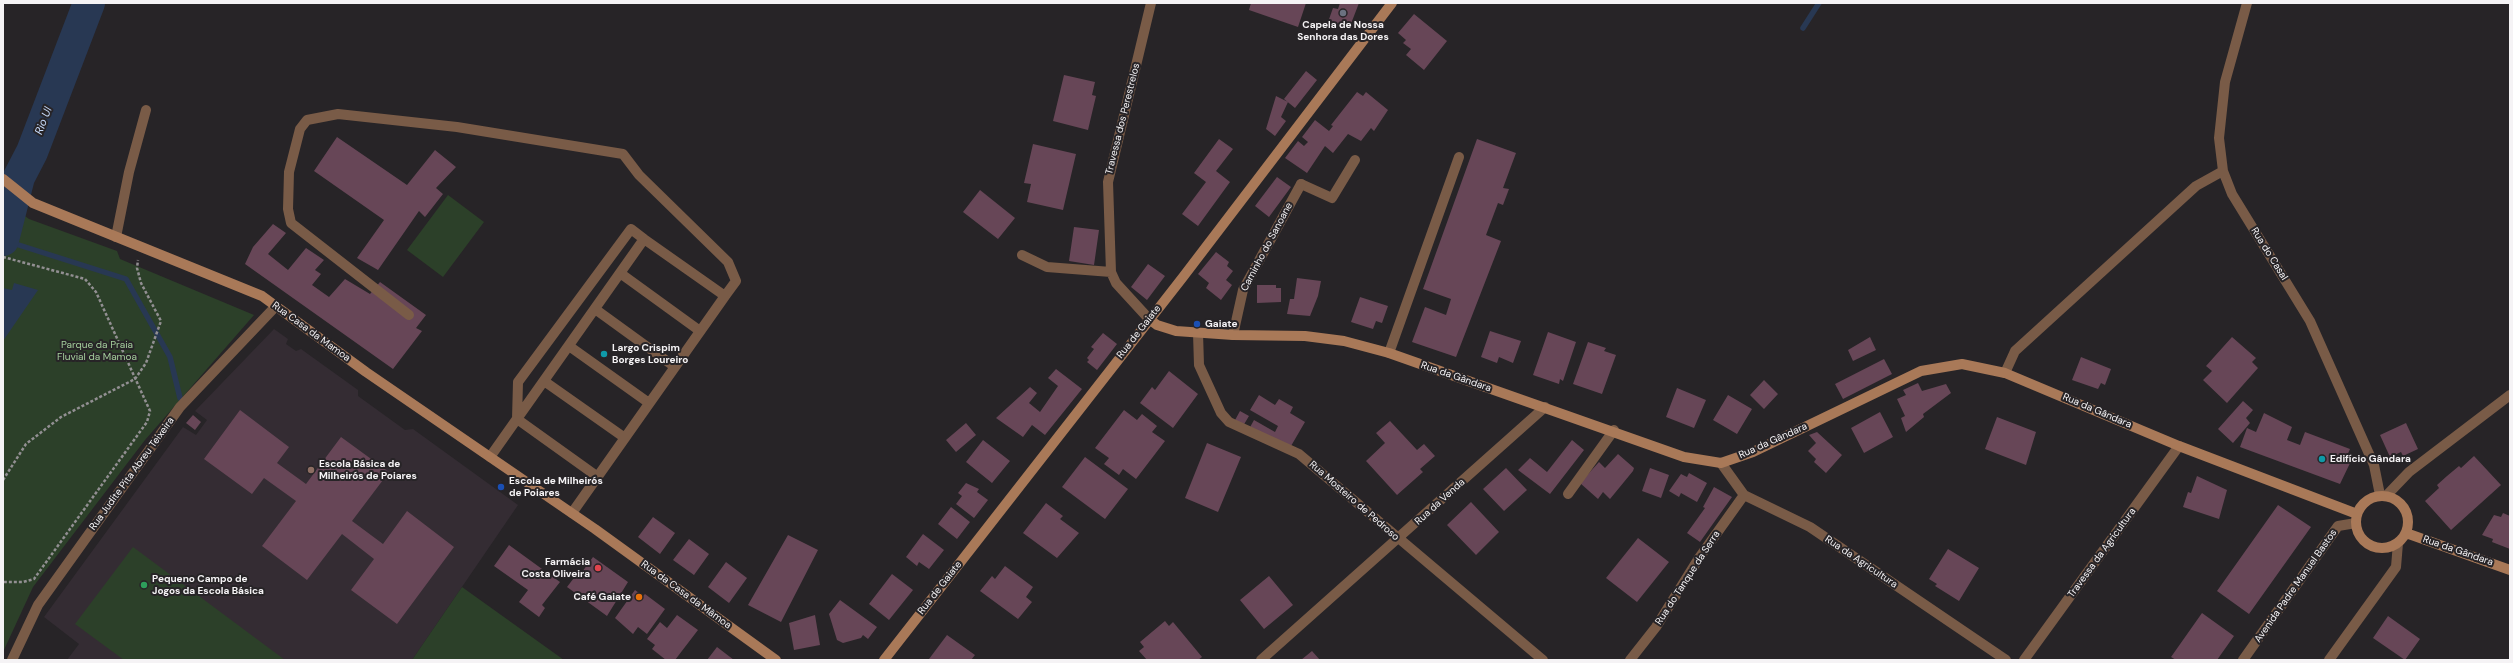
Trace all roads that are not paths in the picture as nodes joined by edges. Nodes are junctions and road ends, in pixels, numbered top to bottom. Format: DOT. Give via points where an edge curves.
graph roads {
  1 [pos="1151,3"];
  2 [pos="1392,3"];
  3 [pos="2247,3"];
  4 [pos="146,110"];
  5 [pos="1459,158"];
  6 [pos="1355,160"];
  7 [pos="2223,171"];
  8 [pos="3,179"];
  9 [pos="116,237"];
  10 [pos="644,239"];
  11 [pos="1022,256"];
  12 [pos="1111,272"];
  13 [pos="620,273"];
  14 [pos="725,296"];
  15 [pos="276,306"];
  16 [pos="595,309"];
  17 [pos="409,315"];
  18 [pos="1149,319"];
  19 [pos="700,331"];
  20 [pos="1198,334"];
  21 [pos="1233,335"];
  22 [pos="568,346"];
  23 [pos="1389,353"];
  24 [pos="675,367"];
  25 [pos="2006,373"];
  26 [pos="544,381"];
  27 [pos="2510,395"];
  28 [pos="649,403"];
  29 [pos="1545,407"];
  30 [pos="517,419"];
  31 [pos="1614,430"];
  32 [pos="626,438"];
  33 [pos="2179,446"];
  34 [pos="490,457"];
  35 [pos="1721,463"];
  36 [pos="598,477"];
  37 [pos="1568,494"];
  38 [pos="1744,495"];
  39 [pos="2383,496"];
  40 [pos="572,513"];
  41 [pos="2356,518"];
  42 [pos="595,530"];
  43 [pos="2406,533"];
  44 [pos="1398,539"];
  45 [pos="2398,543"];
  46 [pos="2510,570"];
  47 [pos="12,660"];
  48 [pos="776,660"];
  49 [pos="884,660"];
  50 [pos="1261,660"];
  51 [pos="1543,660"];
  52 [pos="1630,660"];
  53 [pos="2006,660"];
  54 [pos="2024,660"];
  55 [pos="2243,660"];
  56 [pos="2330,660"];
  1 -- 12 [label="street, Travessa dos Perestrelos" via="1108,182"];
  2 -- 18 [label="main road, Rua de Gaiate"];
  3 -- 7 [label="street, Rua do Casal" via="2225,82 2218,138"];
  4 -- 9 [label="street" via="129,172"];
  5 -- 23 [label="street"];
  6 -- 21 [label="street, Caminho do Sanoane" via="1332,198 1301,184 1243,290"];
  7 -- 25 [label="street" via="2196,186 2015,351"];
  7 -- 39 [label="street, Rua do Casal" via="2232,194 2310,321 2374,464"];
  8 -- 9 [label="main road, Rua Casa da Mamoa" via="33,203"];
  9 -- 15 [label="main road, Rua Casa da Mamoa" via="262,296"];
  10 -- 13 [label="street"];
  10 -- 14 [label="street"];
  10 -- 30 [label="street" via="631,229 518,382"];
  11 -- 12 [label="street" via="1047,266"];
  12 -- 18 [label="street, Travessa dos Perestrelos" via="1116,283"];
  13 -- 16 [label="street"];
  13 -- 19 [label="street"];
  14 -- 17 [label="street" via="736,281 728,262 639,175 622,154 457,128 338,114 307,120 300,129 289,172 288,209 291,223"];
  14 -- 19 [label="street"];
  15 -- 34 [label="main road, Rua Casa da Mamoa"];
  15 -- 47 [label="street, Rua Judite Pita Abreu Teixeira" via="180,407 38,605"];
  16 -- 22 [label="street"];
  16 -- 24 [label="street"];
  18 -- 20 [label="main road, Rua da Gândara" via="1176,331"];
  18 -- 49 [label="main road, Rua de Gaiate"];
  19 -- 24 [label="street"];
  20 -- 21 [label="main road, Rua da Gândara"];
  20 -- 44 [label="street, Rua Mosteiro de Pedroso" via="1199,365 1221,413 1228,422 1299,454"];
  21 -- 23 [label="main road, Rua da Gândara" via="1305,336 1344,341"];
  22 -- 26 [label="street"];
  22 -- 28 [label="street"];
  23 -- 29 [label="main road, Rua da Gândara"];
  24 -- 28 [label="street"];
  25 -- 33 [label="main road, Rua da Gândara"];
  25 -- 35 [label="main road, Rua da Gândara" via="1962,364 1921,371 1753,452"];
  26 -- 30 [label="street"];
  26 -- 32 [label="street"];
  27 -- 39 [label="street" via="2409,472"];
  28 -- 32 [label="street"];
  29 -- 31 [label="main road, Rua da Gândara"];
  29 -- 44 [label="street, Rua da Venda"];
  30 -- 34 [label="street"];
  30 -- 36 [label="street"];
  31 -- 35 [label="main road, Rua da Gândara" via="1684,456"];
  31 -- 37 [label="street"];
  32 -- 36 [label="street"];
  33 -- 41 [label="main road, Rua da Gândara"];
  33 -- 54 [label="street, Travessa da Agricultura"];
  34 -- 40 [label="main road, Rua Casa da Mamoa"];
  35 -- 38 [label="street, Rua da Agricultura"];
  36 -- 40 [label="street"];
  38 -- 52 [label="street, Rua do Tanque da Serra" via="1699,558 1656,627"];
  38 -- 53 [label="street, Rua da Agricultura" via="1810,527"];
  39 -- 41 [label="main road" via="2365,502"];
  39 -- 43 [label="main road" via="2394,498 2406,509 2409,525"];
  40 -- 42 [label="main road, Rua Casa da Mamoa"];
  41 -- 45 [label="main road" via="2361,538 2367,544 2383,548"];
  41 -- 55 [label="street, Avenida Padre Manuel Bastos" via="2338,526"];
  42 -- 48 [label="main road, Rua da Casa da Mâmoa"];
  43 -- 45 [label="main road"];
  43 -- 46 [label="main road, Rua da Gândara"];
  44 -- 50 [label="street, Rua da Venda"];
  44 -- 51 [label="street, Rua Mosteiro de Pedroso"];
  45 -- 56 [label="street" via="2396,567"];
}
